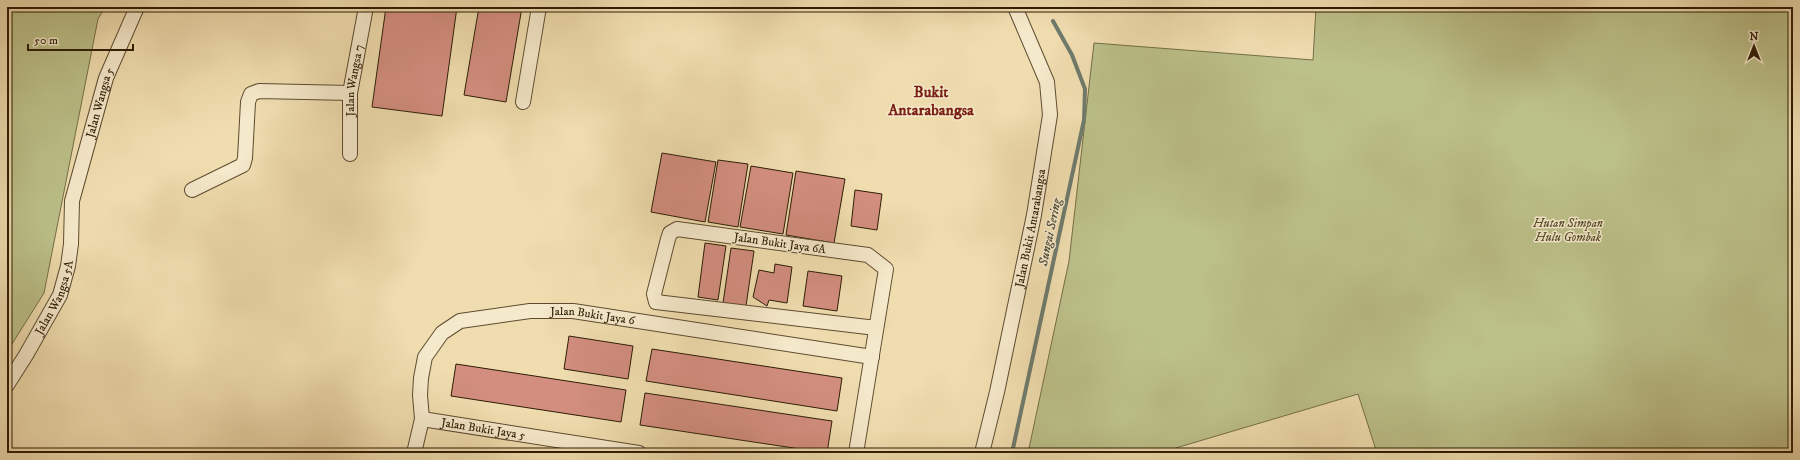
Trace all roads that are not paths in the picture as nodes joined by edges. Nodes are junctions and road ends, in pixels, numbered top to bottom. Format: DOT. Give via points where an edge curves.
graph roads {
  1 [pos="137,7"];
  2 [pos="366,7"];
  3 [pos="539,7"];
  4 [pos="1015,7"];
  5 [pos="350,93"];
  6 [pos="524,102"];
  7 [pos="350,154"];
  8 [pos="192,190"];
  9 [pos="72,201"];
  10 [pos="876,328"];
  11 [pos="872,358"];
  12 [pos="7,385"];
  13 [pos="422,418"];
  14 [pos="414,453"];
  15 [pos="639,453"];
  16 [pos="856,453"];
  17 [pos="982,453"];
  1 -- 9 [label="street, Jalan Wangsa 5" via="106,78"];
  2 -- 5 [label="street, Jalan Wangsa 7"];
  3 -- 6 [label="street"];
  4 -- 17 [label="street, Jalan Bukit Antarabangsa" via="1047,82 1050,115 1034,215"];
  5 -- 7 [label="street, Jalan Wangsa 7"];
  5 -- 8 [label="street" via="259,91 251,94 248,102 243,165"];
  9 -- 12 [label="street, Jalan Wangsa 5A" via="70,251 60,295"];
  10 -- 10 [label="street, Jalan Bukit Jaya 6A" via="656,302 654,294 670,233 677,229 868,255 886,269"];
  10 -- 11 [label="street"];
  11 -- 13 [label="street, Jalan Bukit Jaya 6" via="573,311 522,312 460,321 442,333 425,357 420,395"];
  11 -- 16 [label="street"];
  13 -- 14 [label="street, Jalan Bukit Jaya 6"];
  13 -- 15 [label="street, Jalan Bukit Jaya 5"];
}
